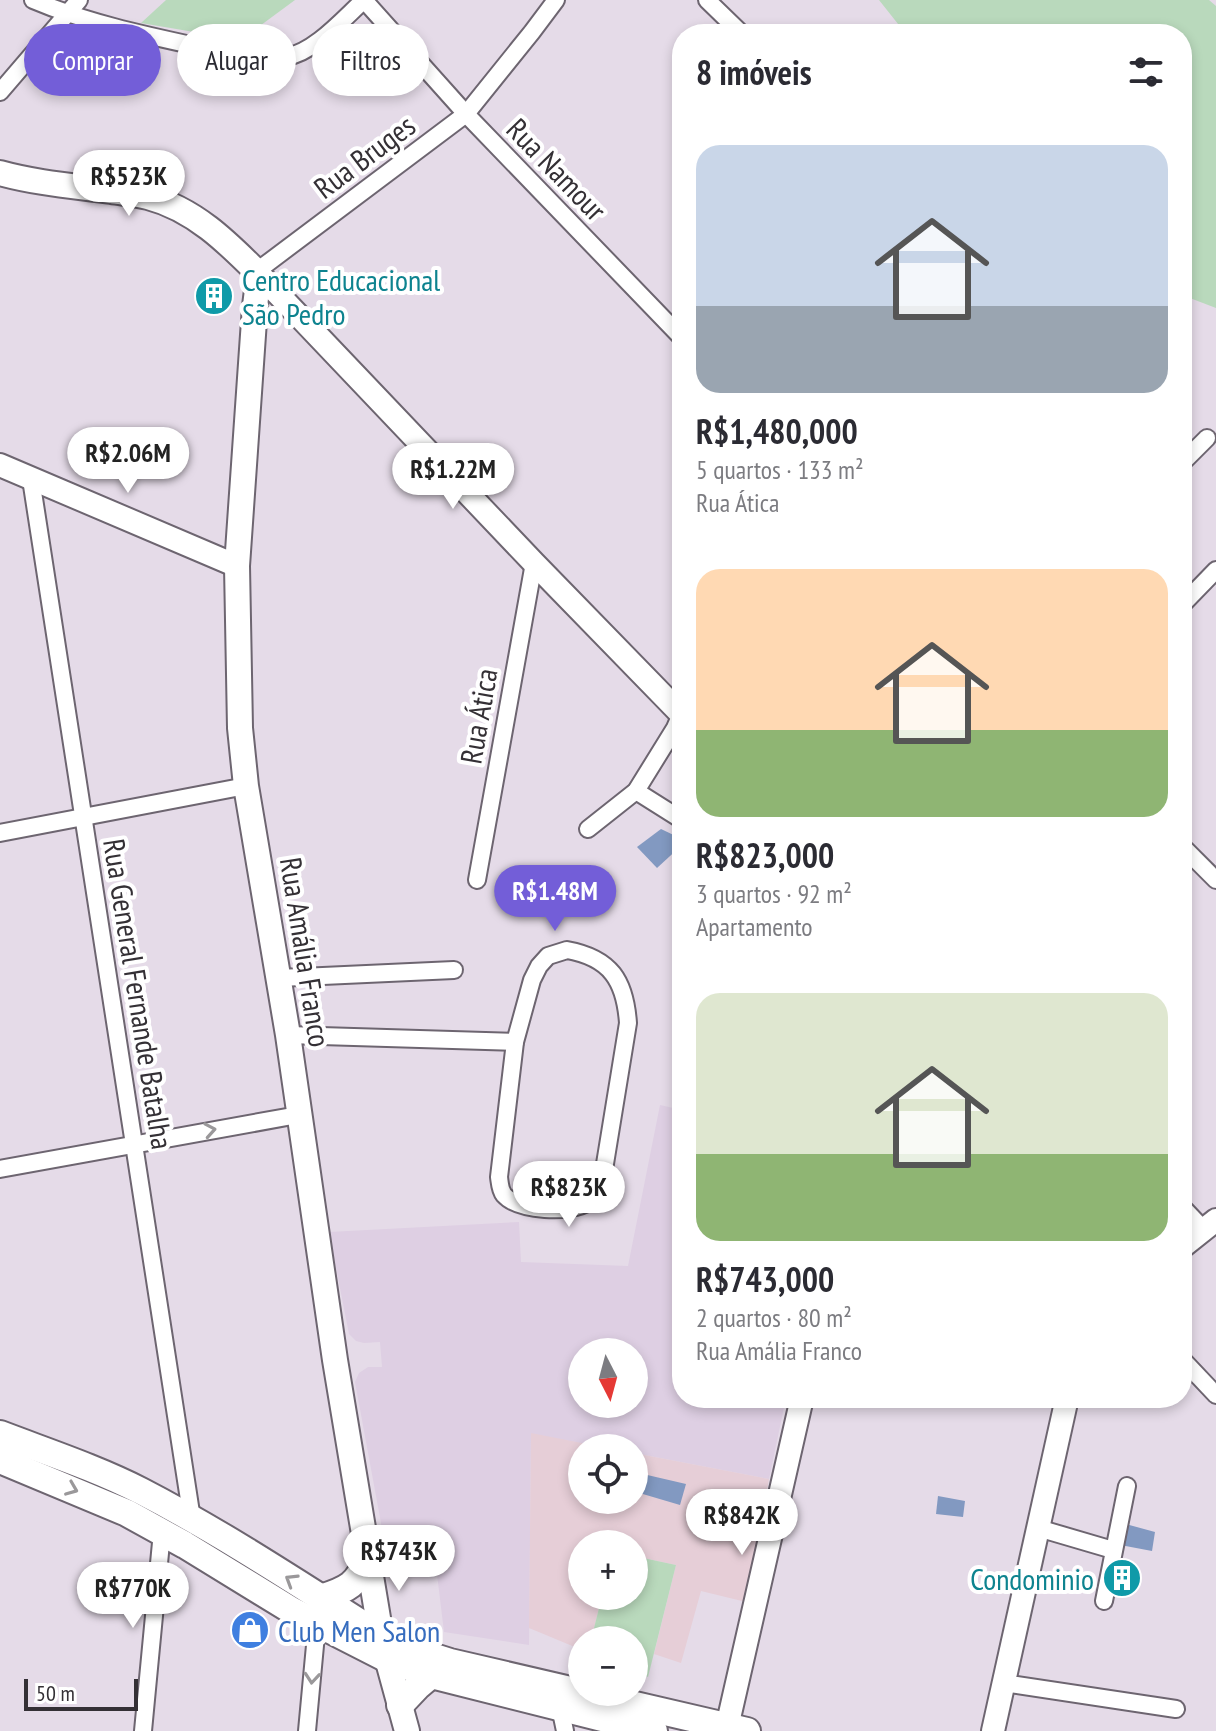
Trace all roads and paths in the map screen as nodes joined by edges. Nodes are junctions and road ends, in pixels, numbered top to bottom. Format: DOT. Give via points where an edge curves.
graph roads {
  1 [pos="33,0"];
  2 [pos="79,0"];
  3 [pos="364,0"];
  4 [pos="556,0"];
  5 [pos="707,0"];
  6 [pos="66,14"];
  7 [pos="732,24"];
  8 [pos="0,92"];
  9 [pos="466,114"];
  10 [pos="0,173"];
  11 [pos="259,274"];
  12 [pos="672,328"];
  13 [pos="1207,438"];
  14 [pos="1192,453"];
  15 [pos="0,465"];
  16 [pos="31,479"];
  17 [pos="534,563"];
  18 [pos="237,566"];
  19 [pos="1216,570"];
  20 [pos="1192,595"];
  21 [pos="672,704"];
  22 [pos="672,733"];
  23 [pos="246,786"];
  24 [pos="636,791"];
  25 [pos="672,814"];
  26 [pos="84,818"];
  27 [pos="588,829"];
  28 [pos="0,833"];
  29 [pos="1192,856"];
  30 [pos="477,880"];
  31 [pos="1216,880"];
  32 [pos="454,970"];
  33 [pos="279,978"];
  34 [pos="288,1035"];
  35 [pos="515,1042"];
  36 [pos="298,1115"];
  37 [pos="134,1144"];
  38 [pos="0,1169"];
  39 [pos="1208,1226"];
  40 [pos="1192,1239"];
  41 [pos="1192,1370"];
  42 [pos="1216,1395"];
  43 [pos="800,1408"];
  44 [pos="1065,1408"];
  45 [pos="0,1434"];
  46 [pos="0,1460"];
  47 [pos="1127,1486"];
  48 [pos="192,1519"];
  49 [pos="1038,1528"];
  50 [pos="162,1532"];
  51 [pos="1113,1550"];
  52 [pos="369,1558"];
  53 [pos="1104,1601"];
  54 [pos="319,1611"];
  55 [pos="384,1648"];
  56 [pos="431,1675"];
  57 [pos="1003,1683"];
  58 [pos="400,1705"];
  59 [pos="1176,1709"];
  60 [pos="562,1719"];
  61 [pos="737,1729"];
  62 [pos="143,1731"];
  63 [pos="307,1731"];
  64 [pos="407,1731"];
  65 [pos="654,1731"];
  66 [pos="993,1731"];
  1 -- 6 [label="street"];
  2 -- 6 [label="street"];
  3 -- 6 [label="street" via="308,49 288,57 241,56"];
  3 -- 9 [label="street, Rua Namour"];
  4 -- 9 [label="street, Rua Bruges"];
  5 -- 7 [label="street"];
  6 -- 8 [label="street"];
  9 -- 11 [label="street, Rua Bruges"];
  9 -- 12 [label="street, Rua Namour"];
  10 -- 11 [label="main road" via="148,197 172,206 224,239"];
  11 -- 17 [label="street"];
  11 -- 18 [label="main road, Rua Amália Franco"];
  13 -- 14 [label="street"];
  15 -- 16 [label="street"];
  16 -- 18 [label="street"];
  16 -- 26 [label="street, Rua General Fernande Batalha"];
  17 -- 21 [label="street"];
  17 -- 30 [label="street, Rua Ática"];
  18 -- 23 [label="main road, Rua Amália Franco"];
  19 -- 20 [label="street"];
  22 -- 24 [label="street"];
  23 -- 26 [label="street"];
  23 -- 33 [label="main road, Rua Amália Franco"];
  24 -- 25 [label="street"];
  24 -- 27 [label="street"];
  26 -- 28 [label="street"];
  26 -- 37 [label="street, Rua General Fernande Batalha"];
  29 -- 31 [label="street"];
  32 -- 33 [label="street"];
  33 -- 34 [label="main road, Rua Amália Franco"];
  34 -- 35 [label="street"];
  34 -- 36 [label="main road, Rua Amália Franco"];
  35 -- 35 [label="street" via="500,1187 521,1205 578,1208 598,1194 603,1176 628,1023 622,986 586,954 567,950 548,956 532,980"];
  37 -- 36 [label="street, one-way"];
  36 -- 52 [label="main road, Rua Amália Franco"];
  37 -- 38 [label="street"];
  37 -- 48 [label="street, Rua General Fernande Batalha"];
  39 -- 40 [label="street"];
  41 -- 42 [label="street"];
  43 -- 61 [label="street"];
  44 -- 49 [label="street"];
  45 -- 48 [label="main road" via="116,1479"];
  46 -- 50 [label="main road, one-way"];
  47 -- 51 [label="street"];
  54 -- 48 [label="main road, one-way"];
  49 -- 51 [label="street"];
  49 -- 57 [label="street"];
  50 -- 54 [label="main road" via="291,1610"];
  50 -- 62 [label="street"];
  51 -- 53 [label="street"];
  52 -- 54 [label="main road" via="360,1576"];
  52 -- 55 [label="main road, Rua Amália Franco"];
  54 -- 55 [label="main road"];
  54 -- 63 [label="street, one-way"];
  55 -- 56 [label="main road"];
  55 -- 58 [label="main road, Rua Amália Franco"];
  55 -- 61 [label="main road" via="412,1650"];
  56 -- 58 [label="main road"];
  56 -- 60 [label="main road"];
  57 -- 59 [label="street"];
  57 -- 66 [label="street"];
  58 -- 64 [label="main road, Rua Amália Franco"];
  60 -- 65 [label="main road"];
}
